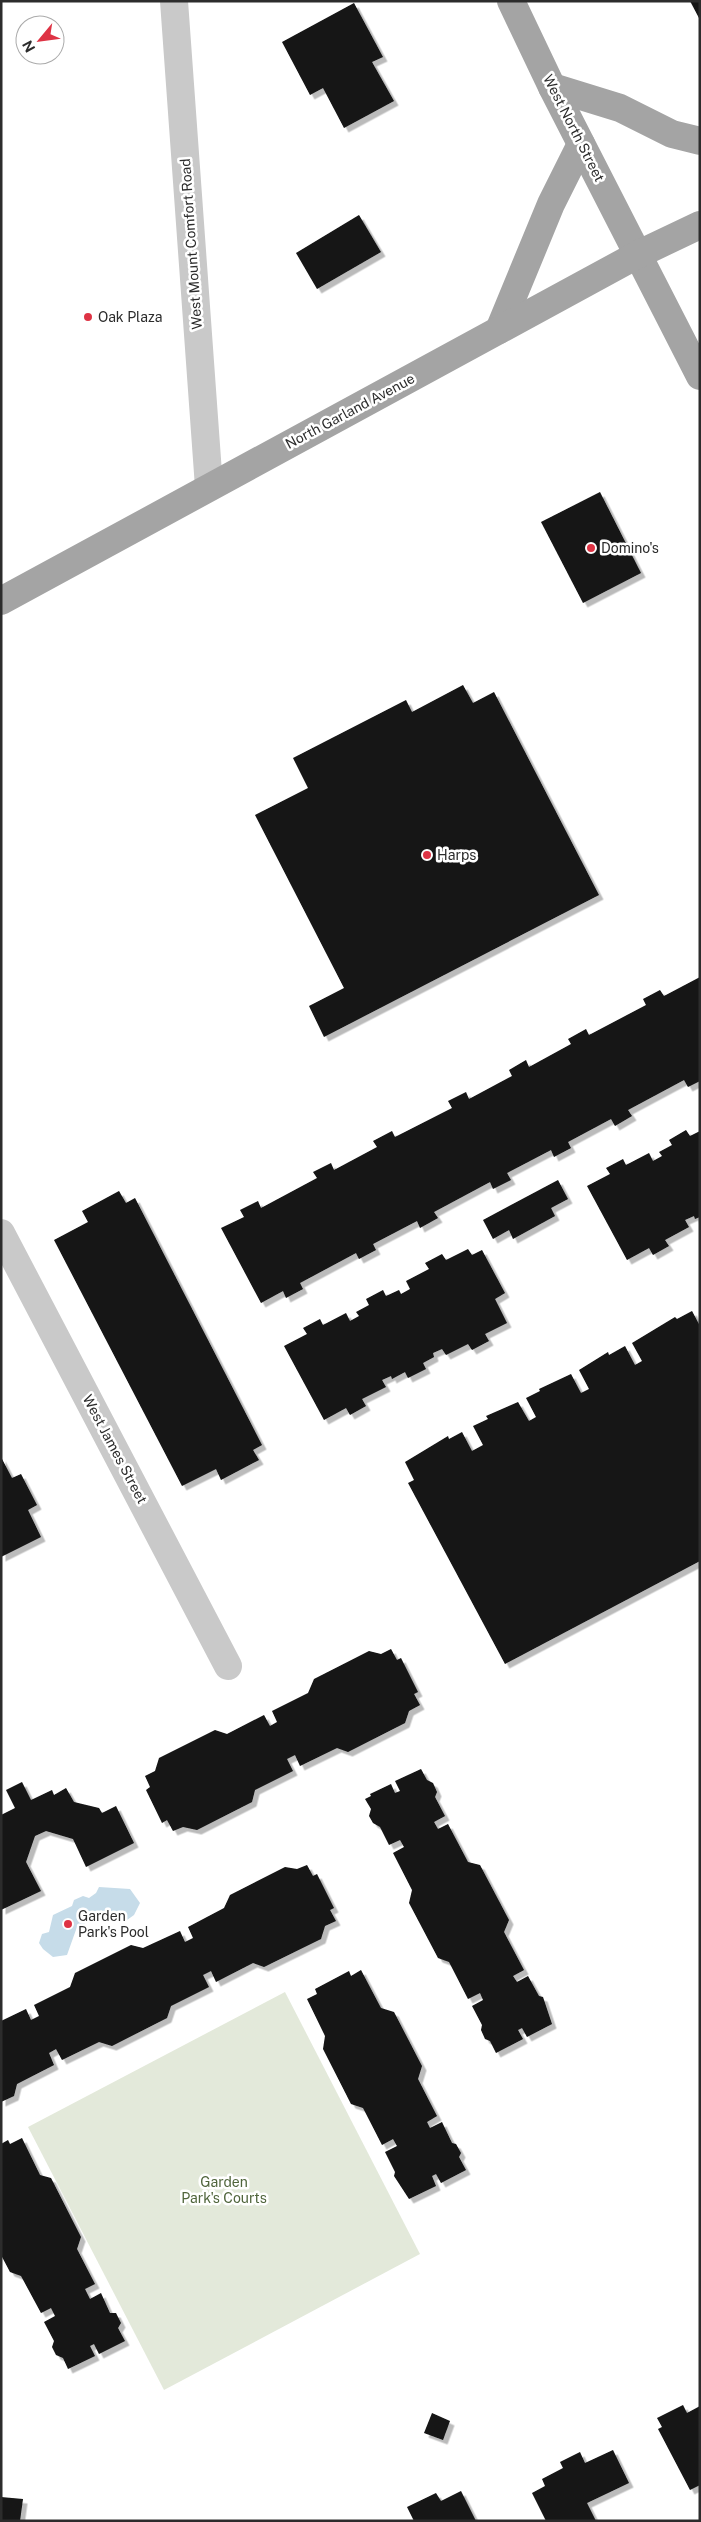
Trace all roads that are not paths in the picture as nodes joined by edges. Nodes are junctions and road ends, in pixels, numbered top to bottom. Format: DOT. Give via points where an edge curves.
graph roads {
  1 [pos="174,1"];
  2 [pos="511,1"];
  3 [pos="552,87"];
  4 [pos="700,141"];
  5 [pos="581,144"];
  6 [pos="700,224"];
  7 [pos="639,254"];
  8 [pos="499,330"];
  9 [pos="700,376"];
  10 [pos="209,487"];
  11 [pos="1,601"];
  12 [pos="1,1233"];
  13 [pos="228,1666"];
  1 -- 10 [label="street, West Mount Comfort Road"];
  2 -- 3 [label="main road, West North Street"];
  3 -- 4 [label="main road" via="620,108 672,134"];
  3 -- 5 [label="main road, West North Street"];
  5 -- 7 [label="main road, West North Street"];
  5 -- 8 [label="main road" via="551,204"];
  6 -- 7 [label="main road, North Garland Avenue"];
  7 -- 8 [label="main road, North Garland Avenue"];
  7 -- 9 [label="main road, West North Street"];
  8 -- 10 [label="main road, North Garland Avenue"];
  10 -- 11 [label="main road, North Garland Avenue"];
  12 -- 13 [label="street, West James Street"];
}
